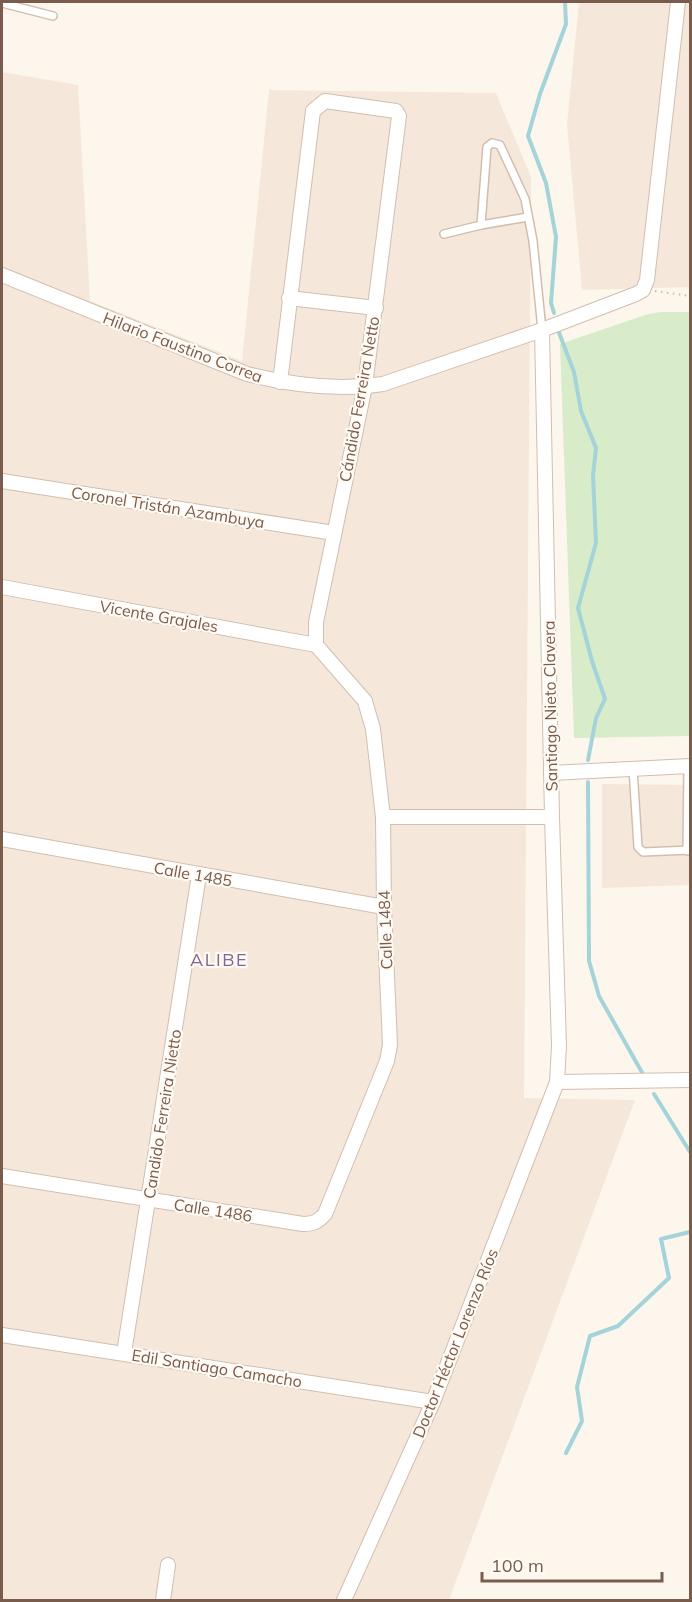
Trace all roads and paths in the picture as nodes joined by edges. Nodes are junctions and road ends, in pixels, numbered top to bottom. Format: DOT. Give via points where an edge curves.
graph roads {
  1 [pos="678,2"];
  2 [pos="2,3"];
  3 [pos="53,16"];
  4 [pos="528,217"];
  5 [pos="481,225"];
  6 [pos="444,234"];
  7 [pos="2,274"];
  8 [pos="643,290"];
  9 [pos="690,296"];
  10 [pos="290,298"];
  11 [pos="376,308"];
  12 [pos="542,330"];
  13 [pos="280,382"];
  14 [pos="365,386"];
  15 [pos="2,481"];
  16 [pos="334,533"];
  17 [pos="2,587"];
  18 [pos="316,645"];
  19 [pos="689,766"];
  20 [pos="633,769"];
  21 [pos="551,773"];
  22 [pos="383,817"];
  23 [pos="552,817"];
  24 [pos="2,839"];
  25 [pos="689,850"];
  26 [pos="199,875"];
  27 [pos="384,907"];
  28 [pos="690,1080"];
  29 [pos="557,1082"];
  30 [pos="2,1176"];
  31 [pos="148,1200"];
  32 [pos="318,1221"];
  33 [pos="2,1335"];
  34 [pos="124,1353"];
  35 [pos="433,1402"];
  36 [pos="168,1564"];
  37 [pos="163,1600"];
  38 [pos="344,1600"];
  1 -- 8 [label="street"];
  2 -- 3 [label="lane"];
  4 -- 5 [label="lane"];
  4 -- 5 [label="lane" via="525,199 500,145 492,143 487,147"];
  4 -- 12 [label="lane"];
  5 -- 6 [label="lane"];
  7 -- 13 [label="street, Hilario Faustino Correa" via="247,374"];
  8 -- 9 [label="path"];
  8 -- 12 [label="street, Hilario Faustino Correa"];
  10 -- 11 [label="street"];
  10 -- 11 [label="street, Cándido Ferreira Netto" via="314,111 325,100 391,109 399,116"];
  10 -- 13 [label="street"];
  11 -- 14 [label="street, Cándido Ferreira Netto"];
  12 -- 14 [label="street, Hilario Faustino Correa" via="383,384"];
  12 -- 21 [label="street, Santiago Nieto Clavera"];
  13 -- 14 [label="street, Hilario Faustino Correa"];
  14 -- 16 [label="street, Cándido Ferreira Netto"];
  15 -- 16 [label="street, Coronel Tristán Azambuya"];
  16 -- 18 [label="street, Cándido Ferreira Netto" via="316,622"];
  17 -- 18 [label="street, Vicente Grajales"];
  18 -- 22 [label="street, Calle 1484" via="365,701 370,712"];
  19 -- 20 [label="street"];
  19 -- 25 [label="lane"];
  20 -- 21 [label="street"];
  20 -- 25 [label="lane" via="638,847 644,852"];
  21 -- 23 [label="street, Santiago Nieto Clavera"];
  22 -- 23 [label="street"];
  22 -- 27 [label="street, Calle 1484"];
  23 -- 29 [label="street, Santiago Nieto Clavera"];
  24 -- 26 [label="street, Calle 1485"];
  26 -- 27 [label="street, Calle 1485"];
  26 -- 31 [label="street, Candido Ferreira Nietto"];
  27 -- 32 [label="street, Calle 1484" via="390,1045 387,1061 329,1208"];
  28 -- 29 [label="street"];
  29 -- 35 [label="street, Doctor Héctor Lorenzo Ríos"];
  30 -- 31 [label="street, Calle 1486"];
  31 -- 32 [label="street, Calle 1486" via="303,1224"];
  31 -- 34 [label="street, Candido Ferreira Nietto"];
  33 -- 34 [label="street, Edil Santiago Camacho"];
  34 -- 35 [label="street, Edil Santiago Camacho"];
  35 -- 38 [label="street, Doctor Héctor Lorenzo Ríos"];
  36 -- 37 [label="street"];
}
